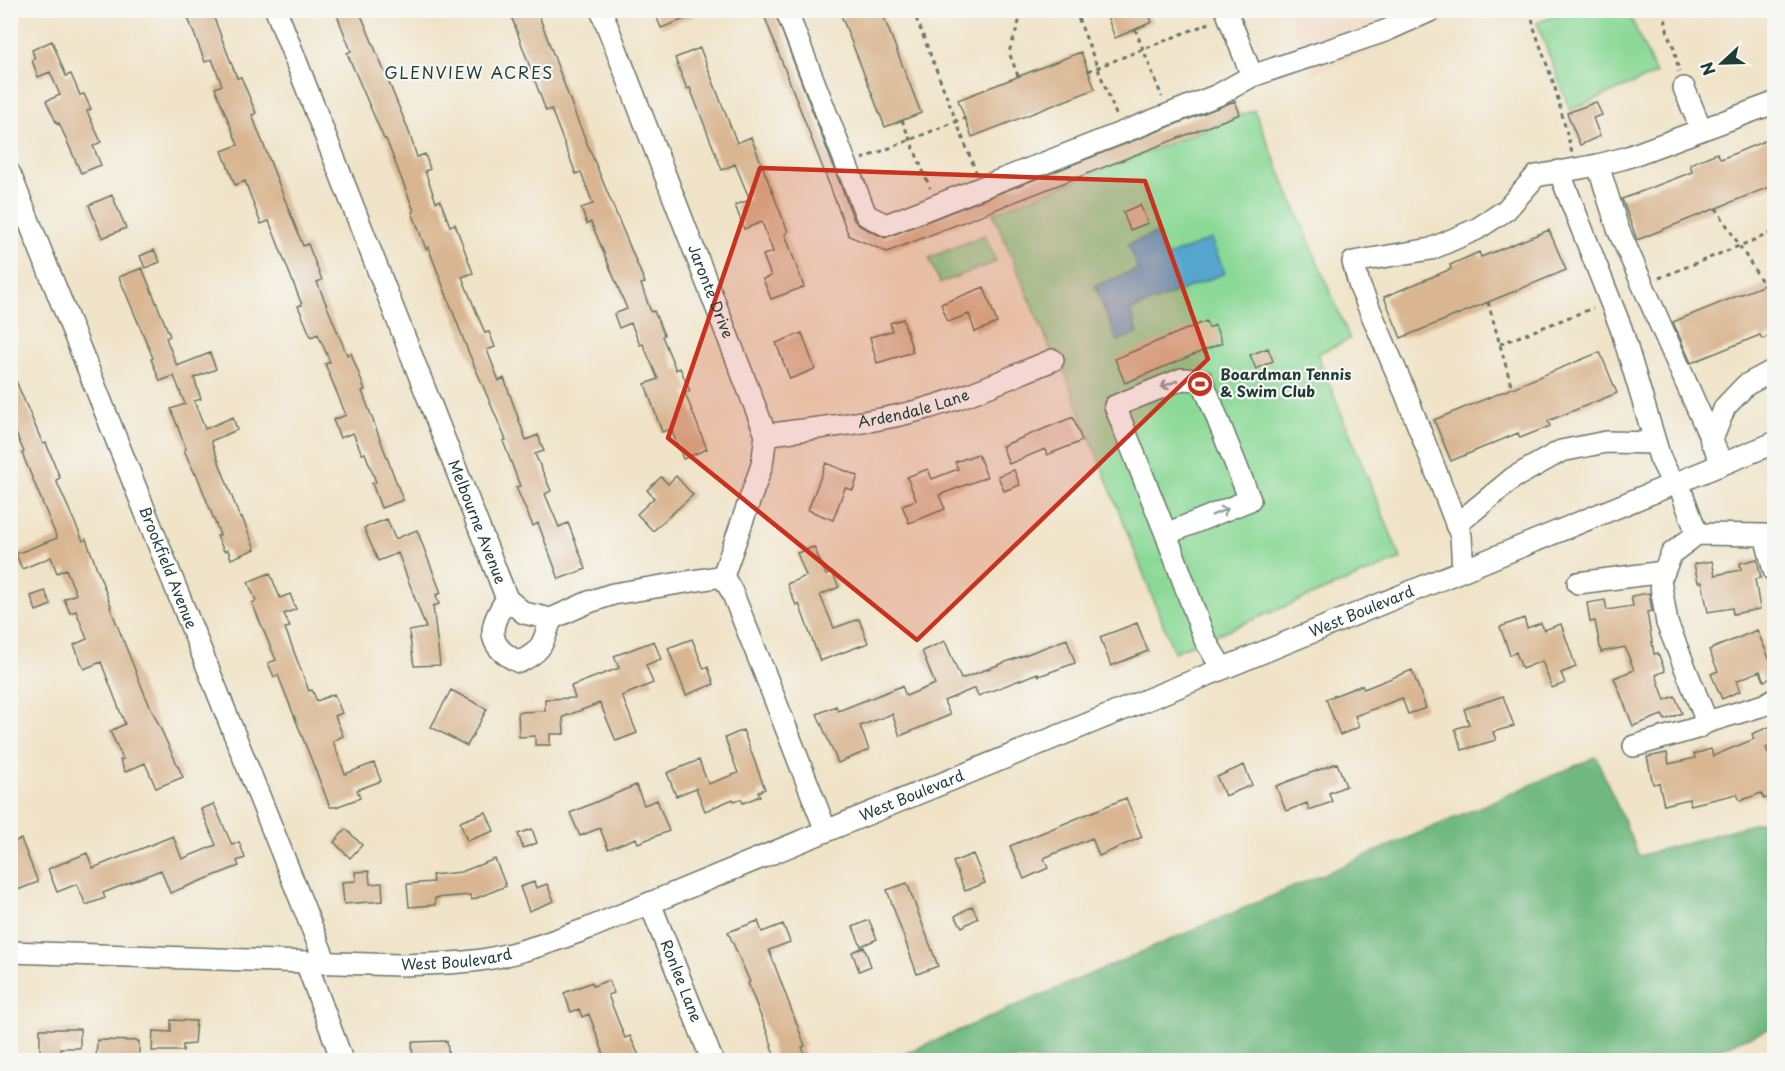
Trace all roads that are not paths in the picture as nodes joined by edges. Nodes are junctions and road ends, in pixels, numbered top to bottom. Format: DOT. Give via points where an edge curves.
graph roads {
  1 [pos="276,10"];
  2 [pos="601,10"];
  3 [pos="786,10"];
  4 [pos="1432,10"];
  5 [pos="1227,13"];
  6 [pos="1252,75"];
  7 [pos="1684,88"];
  8 [pos="1774,103"];
  9 [pos="1701,129"];
  10 [pos="1598,165"];
  11 [pos="1559,171"];
  12 [pos="10,174"];
  13 [pos="1053,360"];
  14 [pos="1774,370"];
  15 [pos="766,435"];
  16 [pos="1655,442"];
  17 [pos="1712,442"];
  18 [pos="1774,443"];
  19 [pos="1722,464"];
  20 [pos="1675,483"];
  21 [pos="1456,525"];
  22 [pos="1166,534"];
  23 [pos="1697,534"];
  24 [pos="1463,570"];
  25 [pos="1774,571"];
  26 [pos="1664,572"];
  27 [pos="723,576"];
  28 [pos="1578,583"];
  29 [pos="507,599"];
  30 [pos="551,619"];
  31 [pos="1222,668"];
  32 [pos="1772,707"];
  33 [pos="1707,722"];
  34 [pos="1634,746"];
  35 [pos="826,831"];
  36 [pos="650,903"];
  37 [pos="10,952"];
  38 [pos="316,962"];
  39 [pos="342,1060"];
  40 [pos="712,1060"];
  1 -- 29 [label="street, Melbourne Avenue"];
  2 -- 15 [label="street, Jaronte Drive"];
  3 -- 6 [label="street" via="866,215 886,225 1218,95"];
  4 -- 6 [label="street" via="1385,31"];
  5 -- 6 [label="street"];
  7 -- 9 [label="street"];
  8 -- 9 [label="street"];
  9 -- 10 [label="street"];
  10 -- 11 [label="street"];
  10 -- 17 [label="street" via="1618,229"];
  11 -- 16 [label="street" via="1621,328"];
  11 -- 21 [label="street" via="1536,176 1506,210 1431,249 1353,262"];
  12 -- 38 [label="street, Brookfield Avenue"];
  13 -- 15 [label="street, Ardendale Lane" via="920,410"];
  14 -- 17 [label="street" via="1746,386 1725,407"];
  15 -- 27 [label="street, Jaronte Drive" via="762,465"];
  16 -- 20 [label="street"];
  16 -- 21 [label="street" via="1606,442 1561,451 1512,478"];
  17 -- 19 [label="street"];
  18 -- 19 [label="street, West Boulevard"];
  19 -- 20 [label="street, West Boulevard"];
  20 -- 23 [label="street"];
  20 -- 24 [label="street, West Boulevard"];
  21 -- 24 [label="street" via="1461,536"];
  22 -- 22 [label="street, one-way" via="1250,500 1202,380 1182,379 1115,406"];
  22 -- 31 [label="street" via="1205,640"];
  23 -- 25 [label="street" via="1765,535"];
  23 -- 26 [label="street" via="1672,553"];
  24 -- 31 [label="street, West Boulevard"];
  26 -- 28 [label="street"];
  26 -- 33 [label="street" via="1660,580 1667,623"];
  27 -- 30 [label="street" via="613,594"];
  27 -- 35 [label="street"];
  29 -- 30 [label="street, Melbourne Avenue" via="524,613"];
  29 -- 30 [label="street" via="495,618 493,638 504,655 519,662 534,655 543,643"];
  31 -- 35 [label="street, West Boulevard"];
  32 -- 33 [label="street"];
  33 -- 34 [label="street"];
  35 -- 36 [label="street, West Boulevard"];
  36 -- 38 [label="street, West Boulevard" via="555,940 486,959 399,965"];
  36 -- 40 [label="street, Ronlee Lane"];
  37 -- 38 [label="street, West Boulevard"];
  38 -- 39 [label="street, Brookfield Avenue"];
}
